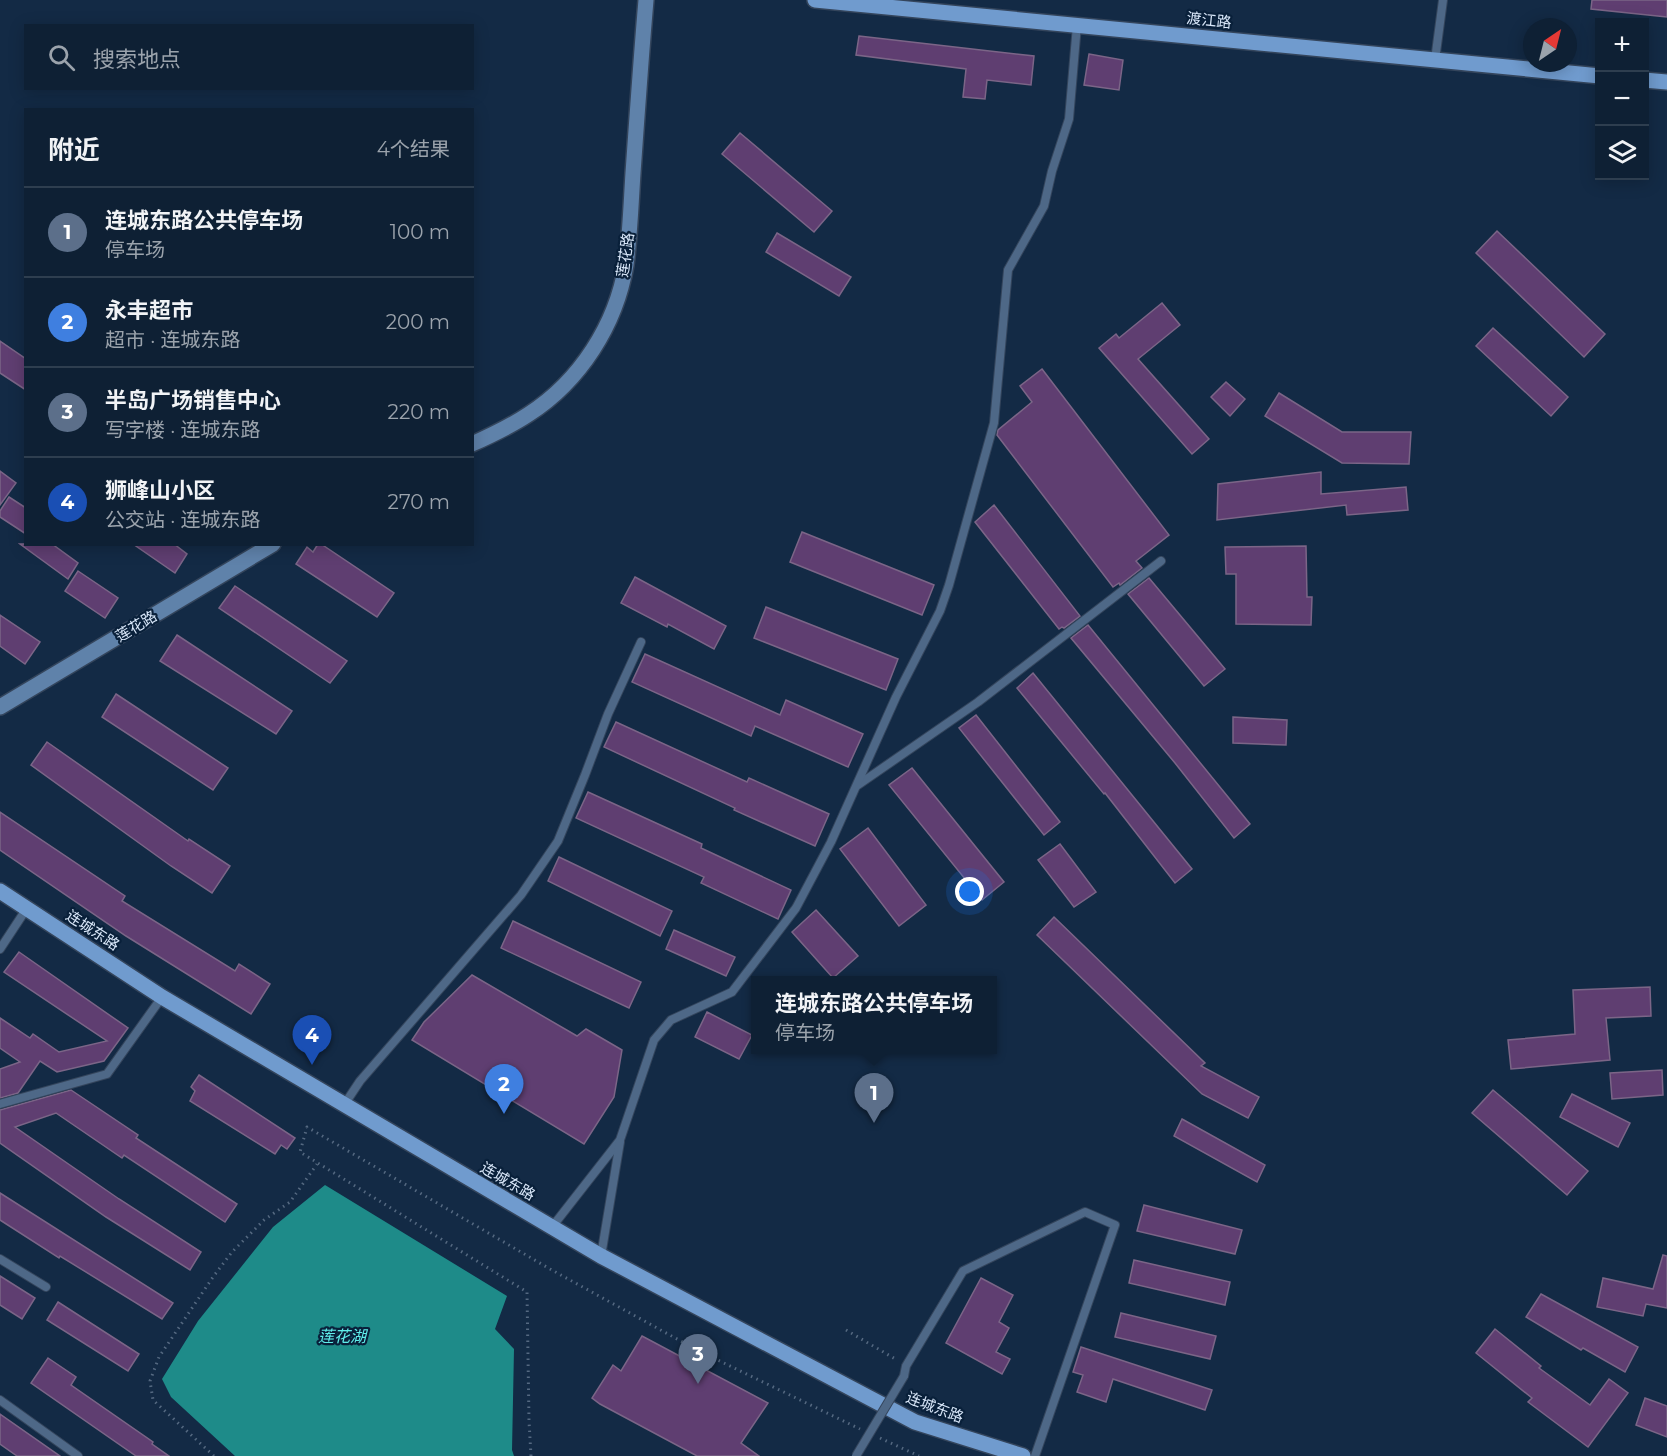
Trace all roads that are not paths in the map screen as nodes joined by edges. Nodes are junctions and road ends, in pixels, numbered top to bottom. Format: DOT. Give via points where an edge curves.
graph roads {
  1 [pos="645,0"];
  2 [pos="815,0"];
  3 [pos="1443,0"];
  4 [pos="1077,25"];
  5 [pos="1435,60"];
  6 [pos="1595,76"];
  7 [pos="1649,80"];
  8 [pos="1667,82"];
  9 [pos="474,443"];
  10 [pos="270,546"];
  11 [pos="1161,561"];
  12 [pos="641,642"];
  13 [pos="0,707"];
  14 [pos="856,786"];
  15 [pos="0,891"];
  16 [pos="27,908"];
  17 [pos="0,949"];
  18 [pos="162,997"];
  19 [pos="0,1104"];
  20 [pos="344,1105"];
  21 [pos="620,1140"];
  22 [pos="552,1227"];
  23 [pos="601,1256"];
  24 [pos="0,1259"];
  25 [pos="46,1287"];
  26 [pos="0,1400"];
  27 [pos="78,1456"];
  28 [pos="856,1456"];
  29 [pos="1023,1456"];
  30 [pos="1035,1456"];
  1 -- 9 [label="main road, 莲花路" via="628,243 614,307 595,346 567,383 531,414"];
  2 -- 4 [label="main road, 渡江路"];
  3 -- 5 [label="lane"];
  4 -- 5 [label="main road, 渡江路"];
  4 -- 14 [label="lane" via="1070,119 1044,206 1008,270 994,423 949,585"];
  5 -- 6 [label="main road, 渡江路"];
  7 -- 8 [label="main road"];
  10 -- 13 [label="main road, 莲花路"];
  11 -- 14 [label="lane" via="978,702"];
  12 -- 20 [label="lane" via="558,841 521,895 360,1081"];
  14 -- 21 [label="lane" via="796,908 732,992 671,1020 654,1040"];
  15 -- 16 [label="main road, 连城东路"];
  16 -- 17 [label="lane"];
  16 -- 18 [label="main road, 连城东路"];
  18 -- 19 [label="lane" via="107,1074"];
  18 -- 20 [label="main road, 连城东路"];
  20 -- 22 [label="main road, 连城东路"];
  21 -- 22 [label="lane"];
  21 -- 23 [label="lane"];
  22 -- 23 [label="main road, 连城东路"];
  23 -- 29 [label="main road, 连城东路" via="915,1422"];
  24 -- 25 [label="lane"];
  26 -- 27 [label="lane"];
  28 -- 30 [label="lane, bridge" via="963,1271 1085,1212 1115,1225"];
}
